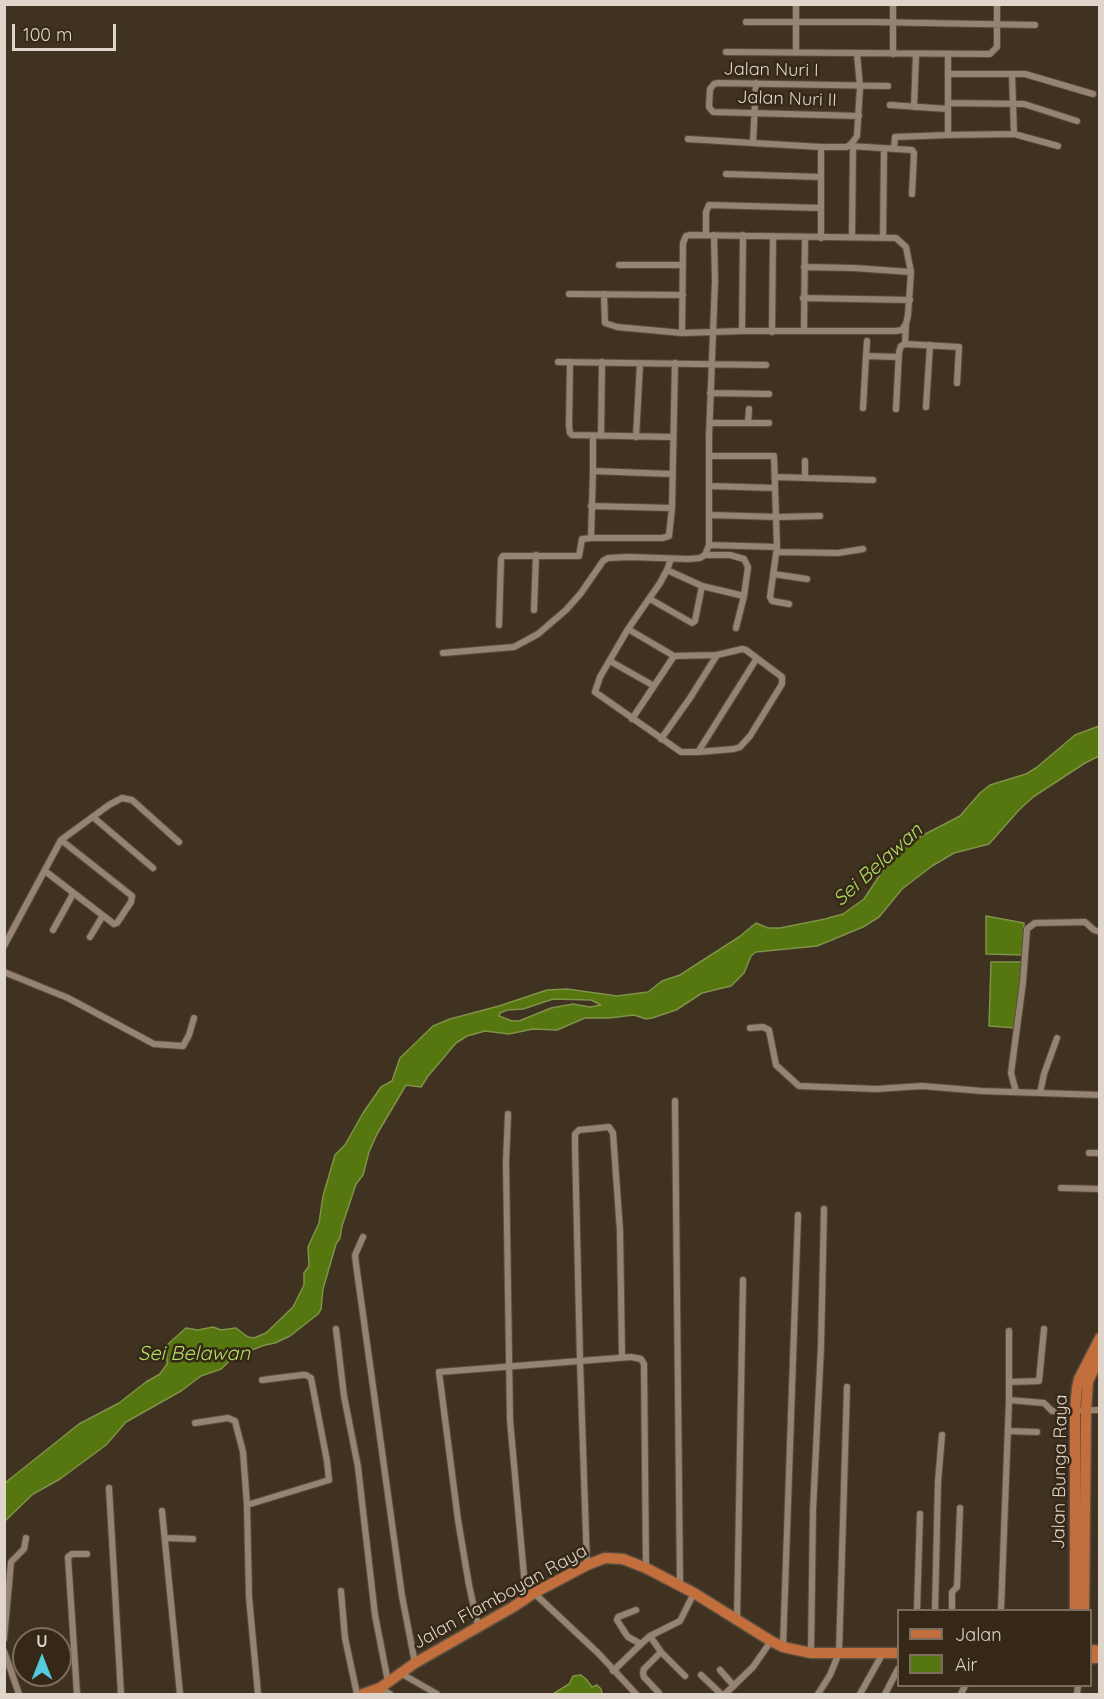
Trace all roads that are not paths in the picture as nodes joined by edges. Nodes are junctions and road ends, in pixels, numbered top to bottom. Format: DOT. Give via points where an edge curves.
graph roads {
  1 [pos="796,4"];
  2 [pos="893,4"];
  3 [pos="997,4"];
  4 [pos="746,22"];
  5 [pos="796,22"];
  6 [pos="893,23"];
  7 [pos="997,25"];
  8 [pos="1035,26"];
  9 [pos="726,52"];
  10 [pos="796,53"];
  11 [pos="857,54"];
  12 [pos="893,54"];
  13 [pos="916,54"];
  14 [pos="948,54"];
  15 [pos="948,74"];
  16 [pos="1012,75"];
  17 [pos="756,83"];
  18 [pos="888,86"];
  19 [pos="860,87"];
  20 [pos="1093,94"];
  21 [pos="1013,104"];
  22 [pos="890,105"];
  23 [pos="948,106"];
  24 [pos="915,107"];
  25 [pos="713,112"];
  26 [pos="754,113"];
  27 [pos="859,116"];
  28 [pos="1077,121"];
  29 [pos="1014,134"];
  30 [pos="948,135"];
  31 [pos="688,139"];
  32 [pos="753,142"];
  33 [pos="852,146"];
  34 [pos="1058,146"];
  35 [pos="821,147"];
  36 [pos="884,149"];
  37 [pos="894,149"];
  38 [pos="726,174"];
  39 [pos="821,177"];
  40 [pos="912,194"];
  41 [pos="821,208"];
  42 [pos="706,235"];
  43 [pos="714,235"];
  44 [pos="743,235"];
  45 [pos="773,236"];
  46 [pos="852,237"];
  47 [pos="805,238"];
  48 [pos="821,238"];
  49 [pos="883,238"];
  50 [pos="619,265"];
  51 [pos="683,265"];
  52 [pos="804,267"];
  53 [pos="911,272"];
  54 [pos="569,294"];
  55 [pos="604,294"];
  56 [pos="682,296"];
  57 [pos="803,298"];
  58 [pos="909,300"];
  59 [pos="906,324"];
  60 [pos="742,331"];
  61 [pos="804,331"];
  62 [pos="713,332"];
  63 [pos="772,332"];
  64 [pos="682,333"];
  65 [pos="867,341"];
  66 [pos="905,344"];
  67 [pos="930,345"];
  68 [pos="866,356"];
  69 [pos="899,357"];
  70 [pos="558,362"];
  71 [pos="570,362"];
  72 [pos="602,362"];
  73 [pos="675,363"];
  74 [pos="640,364"];
  75 [pos="711,364"];
  76 [pos="766,365"];
  77 [pos="957,383"];
  78 [pos="711,393"];
  79 [pos="769,394"];
  80 [pos="926,406"];
  81 [pos="863,408"];
  82 [pos="748,409"];
  83 [pos="896,409"];
  84 [pos="710,423"];
  85 [pos="748,423"];
  86 [pos="769,423"];
  87 [pos="593,436"];
  88 [pos="602,436"];
  89 [pos="636,437"];
  90 [pos="672,437"];
  91 [pos="710,456"];
  92 [pos="805,461"];
  93 [pos="593,471"];
  94 [pos="672,474"];
  95 [pos="775,477"];
  96 [pos="805,477"];
  97 [pos="873,480"];
  98 [pos="709,486"];
  99 [pos="775,488"];
  100 [pos="591,506"];
  101 [pos="672,508"];
  102 [pos="710,515"];
  103 [pos="820,516"];
  104 [pos="778,517"];
  105 [pos="591,538"];
  106 [pos="710,545"];
  107 [pos="863,549"];
  108 [pos="777,550"];
  109 [pos="536,555"];
  110 [pos="705,555"];
  111 [pos="671,559"];
  112 [pos="668,570"];
  113 [pos="773,574"];
  114 [pos="807,579"];
  115 [pos="702,586"];
  116 [pos="744,596"];
  117 [pos="650,599"];
  118 [pos="789,604"];
  119 [pos="534,610"];
  120 [pos="499,625"];
  121 [pos="736,628"];
  122 [pos="628,629"];
  123 [pos="443,653"];
  124 [pos="717,655"];
  125 [pos="674,656"];
  126 [pos="757,658"];
  127 [pos="610,661"];
  128 [pos="654,686"];
  129 [pos="632,719"];
  130 [pos="662,739"];
  131 [pos="698,752"];
  132 [pos="93,817"];
  133 [pos="61,840"];
  134 [pos="179,842"];
  135 [pos="153,868"];
  136 [pos="45,871"];
  137 [pos="73,894"];
  138 [pos="102,917"];
  139 [pos="53,930"];
  140 [pos="1100,932"];
  141 [pos="90,937"];
  142 [pos="4,946"];
  143 [pos="4,972"];
  144 [pos="194,1018"];
  145 [pos="750,1028"];
  146 [pos="1057,1038"];
  147 [pos="1016,1092"];
  148 [pos="1040,1093"];
  149 [pos="1100,1095"];
  150 [pos="675,1101"];
  151 [pos="508,1114"];
  152 [pos="1089,1153"];
  153 [pos="1100,1153"];
  154 [pos="1061,1188"];
  155 [pos="1100,1189"];
  156 [pos="824,1209"];
  157 [pos="798,1215"];
  158 [pos="363,1237"];
  159 [pos="743,1280"];
  160 [pos="336,1329"];
  161 [pos="1044,1329"];
  162 [pos="1009,1331"];
  163 [pos="1100,1338"];
  164 [pos="1100,1356"];
  165 [pos="622,1357"];
  166 [pos="580,1360"];
  167 [pos="509,1365"];
  168 [pos="1095,1375"];
  169 [pos="262,1380"];
  170 [pos="1010,1382"];
  171 [pos="847,1387"];
  172 [pos="1009,1400"];
  173 [pos="1081,1410"];
  174 [pos="1100,1410"];
  175 [pos="195,1423"];
  176 [pos="1008,1431"];
  177 [pos="1037,1432"];
  178 [pos="942,1435"];
  179 [pos="109,1488"];
  180 [pos="247,1505"];
  181 [pos="960,1508"];
  182 [pos="162,1511"];
  183 [pos="920,1514"];
  184 [pos="26,1538"];
  185 [pos="166,1538"];
  186 [pos="193,1539"];
  187 [pos="87,1554"];
  188 [pos="587,1565"];
  189 [pos="646,1568"];
  190 [pos="680,1586"];
  191 [pos="340,1591"];
  192 [pos="694,1593"];
  193 [pos="530,1596"];
  194 [pos="917,1609"];
  195 [pos="936,1609"];
  196 [pos="952,1609"];
  197 [pos="1001,1609"];
  198 [pos="1075,1609"];
  199 [pos="1084,1609"];
  200 [pos="636,1610"];
  201 [pos="6,1618"];
  202 [pos="737,1620"];
  203 [pos="478,1626"];
  204 [pos="650,1636"];
  205 [pos="4,1639"];
  206 [pos="771,1641"];
  207 [pos="641,1644"];
  208 [pos="783,1647"];
  209 [pos="4,1652"];
  210 [pos="661,1652"];
  211 [pos="811,1653"];
  212 [pos="839,1653"];
  213 [pos="883,1653"];
  214 [pos="897,1653"];
  215 [pos="415,1663"];
  216 [pos="720,1670"];
  217 [pos="613,1671"];
  218 [pos="897,1671"];
  219 [pos="402,1674"];
  220 [pos="701,1675"];
  221 [pos="685,1676"];
  222 [pos="384,1685"];
  223 [pos="734,1686"];
  224 [pos="659,1693"];
  225 [pos="363,1694"];
  226 [pos="19,1695"];
  227 [pos="77,1695"];
  228 [pos="121,1695"];
  229 [pos="180,1695"];
  230 [pos="258,1695"];
  231 [pos="390,1695"];
  232 [pos="437,1695"];
  233 [pos="636,1695"];
  234 [pos="723,1695"];
  235 [pos="818,1695"];
  236 [pos="860,1695"];
  237 [pos="885,1695"];
  1 -- 5 [label="street"];
  2 -- 6 [label="street"];
  3 -- 7 [label="street"];
  4 -- 5 [label="street"];
  5 -- 6 [label="street"];
  5 -- 10 [label="street"];
  6 -- 7 [label="street"];
  6 -- 12 [label="street"];
  7 -- 8 [label="street"];
  7 -- 14 [label="street" via="997,47 993,53"];
  9 -- 10 [label="street"];
  10 -- 11 [label="street"];
  11 -- 12 [label="street"];
  11 -- 19 [label="street"];
  12 -- 13 [label="street"];
  13 -- 14 [label="street"];
  13 -- 24 [label="street"];
  14 -- 15 [label="street"];
  15 -- 16 [label="street"];
  15 -- 23 [label="street"];
  16 -- 20 [label="street" via="1031,75"];
  16 -- 21 [label="street"];
  17 -- 19 [label="street, Jalan Nuri I"];
  17 -- 25 [label="street, Jalan Nuri I" via="714,84 709,105"];
  17 -- 26 [label="street"];
  18 -- 19 [label="street, Jalan Nuri I"];
  19 -- 27 [label="street"];
  21 -- 23 [label="street"];
  21 -- 28 [label="street"];
  21 -- 29 [label="street"];
  22 -- 24 [label="street"];
  23 -- 24 [label="street"];
  23 -- 30 [label="street"];
  25 -- 26 [label="street, Jalan Nuri II"];
  26 -- 27 [label="street, Jalan Nuri II"];
  26 -- 32 [label="street"];
  27 -- 33 [label="street"];
  29 -- 30 [label="street"];
  29 -- 34 [label="street"];
  30 -- 37 [label="street" via="895,137"];
  31 -- 32 [label="street"];
  32 -- 35 [label="street"];
  33 -- 35 [label="street"];
  33 -- 36 [label="street"];
  33 -- 46 [label="street"];
  35 -- 39 [label="street"];
  36 -- 37 [label="street"];
  36 -- 49 [label="street"];
  37 -- 40 [label="street" via="910,149 914,153"];
  38 -- 39 [label="street"];
  39 -- 41 [label="street"];
  41 -- 42 [label="street" via="709,205"];
  41 -- 48 [label="street"];
  42 -- 43 [label="street"];
  42 -- 51 [label="street" via="686,236"];
  43 -- 44 [label="street"];
  43 -- 62 [label="street"];
  44 -- 45 [label="street"];
  44 -- 60 [label="street"];
  45 -- 47 [label="street"];
  45 -- 63 [label="street"];
  46 -- 48 [label="street"];
  46 -- 49 [label="street"];
  47 -- 48 [label="street"];
  47 -- 52 [label="street"];
  49 -- 53 [label="street" via="896,238 906,247"];
  50 -- 51 [label="street"];
  51 -- 56 [label="street"];
  52 -- 53 [label="street"];
  52 -- 57 [label="street"];
  53 -- 58 [label="street"];
  54 -- 55 [label="street"];
  55 -- 56 [label="street"];
  55 -- 64 [label="street" via="607,325"];
  56 -- 64 [label="street"];
  57 -- 58 [label="street"];
  57 -- 61 [label="street"];
  58 -- 59 [label="street"];
  59 -- 61 [label="street" via="896,332"];
  59 -- 66 [label="street"];
  60 -- 62 [label="street"];
  60 -- 63 [label="street"];
  61 -- 63 [label="street"];
  62 -- 64 [label="street"];
  62 -- 75 [label="street"];
  65 -- 68 [label="street"];
  66 -- 67 [label="street"];
  66 -- 69 [label="street"];
  67 -- 77 [label="street" via="959,347"];
  67 -- 80 [label="street"];
  68 -- 69 [label="street"];
  68 -- 81 [label="street"];
  69 -- 83 [label="street"];
  70 -- 71 [label="street"];
  71 -- 72 [label="street"];
  71 -- 87 [label="street" via="570,433"];
  72 -- 74 [label="street"];
  72 -- 88 [label="street"];
  73 -- 74 [label="street"];
  73 -- 75 [label="street"];
  73 -- 90 [label="street"];
  74 -- 89 [label="street"];
  75 -- 76 [label="street"];
  75 -- 78 [label="street"];
  78 -- 79 [label="street"];
  78 -- 84 [label="street"];
  82 -- 85 [label="street"];
  84 -- 85 [label="street"];
  84 -- 91 [label="street"];
  85 -- 86 [label="street"];
  87 -- 88 [label="street"];
  87 -- 93 [label="street"];
  88 -- 89 [label="street"];
  89 -- 90 [label="street"];
  90 -- 94 [label="street"];
  91 -- 95 [label="street" via="774,456"];
  91 -- 98 [label="street"];
  92 -- 96 [label="street"];
  93 -- 94 [label="street"];
  93 -- 100 [label="street"];
  94 -- 101 [label="street"];
  95 -- 96 [label="street"];
  95 -- 99 [label="street"];
  96 -- 97 [label="street"];
  98 -- 99 [label="street"];
  98 -- 102 [label="street"];
  99 -- 104 [label="street"];
  100 -- 101 [label="street"];
  100 -- 105 [label="street"];
  101 -- 105 [label="street" via="670,533 666,537"];
  102 -- 104 [label="street"];
  102 -- 106 [label="street"];
  103 -- 104 [label="street"];
  104 -- 108 [label="street"];
  105 -- 109 [label="street" via="582,539 579,555"];
  106 -- 108 [label="street"];
  106 -- 110 [label="street"];
  107 -- 108 [label="street" via="838,553"];
  108 -- 113 [label="street"];
  109 -- 119 [label="street"];
  109 -- 120 [label="street" via="502,556"];
  110 -- 111 [label="street"];
  110 -- 116 [label="street" via="744,559 748,567"];
  111 -- 112 [label="street"];
  111 -- 123 [label="street" via="608,558 566,610 538,634 513,647"];
  112 -- 115 [label="street"];
  112 -- 117 [label="street"];
  113 -- 114 [label="street"];
  113 -- 118 [label="street" via="771,600"];
  115 -- 116 [label="street"];
  115 -- 117 [label="street" via="692,623"];
  116 -- 121 [label="street"];
  117 -- 122 [label="street"];
  122 -- 125 [label="street"];
  122 -- 127 [label="street"];
  124 -- 125 [label="street"];
  124 -- 126 [label="street" via="742,649"];
  124 -- 130 [label="street"];
  125 -- 128 [label="street"];
  126 -- 131 [label="street"];
  126 -- 131 [label="street" via="783,680 750,736 734,749"];
  127 -- 128 [label="street"];
  127 -- 129 [label="street" via="595,692"];
  128 -- 129 [label="street"];
  129 -- 130 [label="street"];
  130 -- 131 [label="street" via="681,752"];
  132 -- 133 [label="street"];
  132 -- 134 [label="street" via="127,798"];
  132 -- 135 [label="street"];
  133 -- 136 [label="street"];
  133 -- 138 [label="street" via="132,896 117,923"];
  136 -- 137 [label="street"];
  136 -- 142 [label="street"];
  137 -- 138 [label="street"];
  137 -- 139 [label="street"];
  138 -- 141 [label="street"];
  140 -- 147 [label="street" via="1085,922 1035,923 1027,929 1011,1073"];
  143 -- 144 [label="street" via="68,998 154,1044 183,1046"];
  145 -- 147 [label="street" via="769,1030 776,1065 799,1086 922,1086"];
  146 -- 148 [label="street"];
  147 -- 148 [label="street"];
  148 -- 149 [label="street"];
  150 -- 190 [label="street"];
  151 -- 167 [label="street"];
  152 -- 153 [label="street"];
  154 -- 155 [label="street"];
  156 -- 211 [label="street"];
  157 -- 208 [label="street"];
  158 -- 215 [label="street" via="355,1255 402,1596"];
  159 -- 202 [label="street"];
  160 -- 222 [label="street" via="358,1467"];
  161 -- 170 [label="street" via="1039,1381"];
  162 -- 170 [label="street"];
  163 -- 173 [label="main road, Jalan Bunga Raya" via="1079,1379"];
  164 -- 168 [label="main road, Jalan Bunga Raya"];
  165 -- 166 [label="street"];
  165 -- 166 [label="street" via="620,1231 613,1133 607,1127 579,1130 575,1134"];
  165 -- 189 [label="street" via="636,1356 644,1364"];
  166 -- 167 [label="street"];
  166 -- 188 [label="street"];
  167 -- 193 [label="street" via="510,1420"];
  167 -- 203 [label="street" via="439,1372 458,1520"];
  168 -- 173 [label="main road, Jalan Bunga Raya" via="1088,1381"];
  169 -- 180 [label="street" via="302,1375 310,1378 329,1480"];
  170 -- 172 [label="street"];
  171 -- 212 [label="street"];
  172 -- 173 [label="street" via="1044,1403 1052,1411"];
  172 -- 176 [label="street"];
  173 -- 174 [label="street"];
  173 -- 198 [label="main road, Jalan Bunga Raya"];
  173 -- 199 [label="main road, Jalan Bunga Raya"];
  175 -- 180 [label="street" via="228,1418 235,1421 243,1452"];
  176 -- 177 [label="street"];
  176 -- 197 [label="street"];
  178 -- 195 [label="street"];
  179 -- 228 [label="street"];
  180 -- 230 [label="street" via="249,1597"];
  181 -- 196 [label="street" via="958,1585 952,1592"];
  182 -- 185 [label="street"];
  183 -- 194 [label="street"];
  184 -- 201 [label="street" via="24,1549 11,1562"];
  185 -- 186 [label="street"];
  185 -- 229 [label="street"];
  187 -- 227 [label="street" via="68,1557"];
  188 -- 189 [label="main road, Jalan Flamboyan Raya" via="615,1558"];
  188 -- 193 [label="main road, Jalan Flamboyan Raya"];
  189 -- 190 [label="main road, Jalan Flamboyan Raya"];
  190 -- 192 [label="main road, Jalan Flamboyan Raya"];
  191 -- 225 [label="street" via="345,1638"];
  192 -- 202 [label="main road, Jalan Flamboyan Raya"];
  192 -- 204 [label="street" via="680,1621"];
  193 -- 203 [label="main road, Jalan Flamboyan Raya"];
  193 -- 217 [label="street" via="598,1653"];
  200 -- 207 [label="street" via="617,1620 628,1636"];
  201 -- 205 [label="street"];
  202 -- 206 [label="main road, Jalan Flamboyan Raya"];
  203 -- 215 [label="main road, Jalan Flamboyan Raya"];
  204 -- 207 [label="street"];
  204 -- 210 [label="street"];
  206 -- 208 [label="main road, Jalan Flamboyan Raya"];
  206 -- 223 [label="street"];
  207 -- 217 [label="street"];
  208 -- 211 [label="main road, Jalan Flamboyan Raya"];
  209 -- 226 [label="street"];
  210 -- 221 [label="street"];
  210 -- 224 [label="street" via="643,1673"];
  211 -- 212 [label="main road, Jalan Flamboyan Raya"];
  212 -- 213 [label="main road, Jalan Flamboyan Raya"];
  212 -- 235 [label="street"];
  213 -- 214 [label="main road, Jalan Flamboyan Raya"];
  213 -- 236 [label="street"];
  215 -- 219 [label="main road, Jalan Flamboyan Raya"];
  216 -- 223 [label="street"];
  217 -- 233 [label="street"];
  218 -- 237 [label="street"];
  219 -- 222 [label="main road, Jalan Flamboyan Raya"];
  219 -- 232 [label="street"];
  220 -- 234 [label="street"];
  222 -- 225 [label="main road, Jalan Flamboyan Raya"];
  222 -- 231 [label="street"];
  223 -- 234 [label="street"];
}
